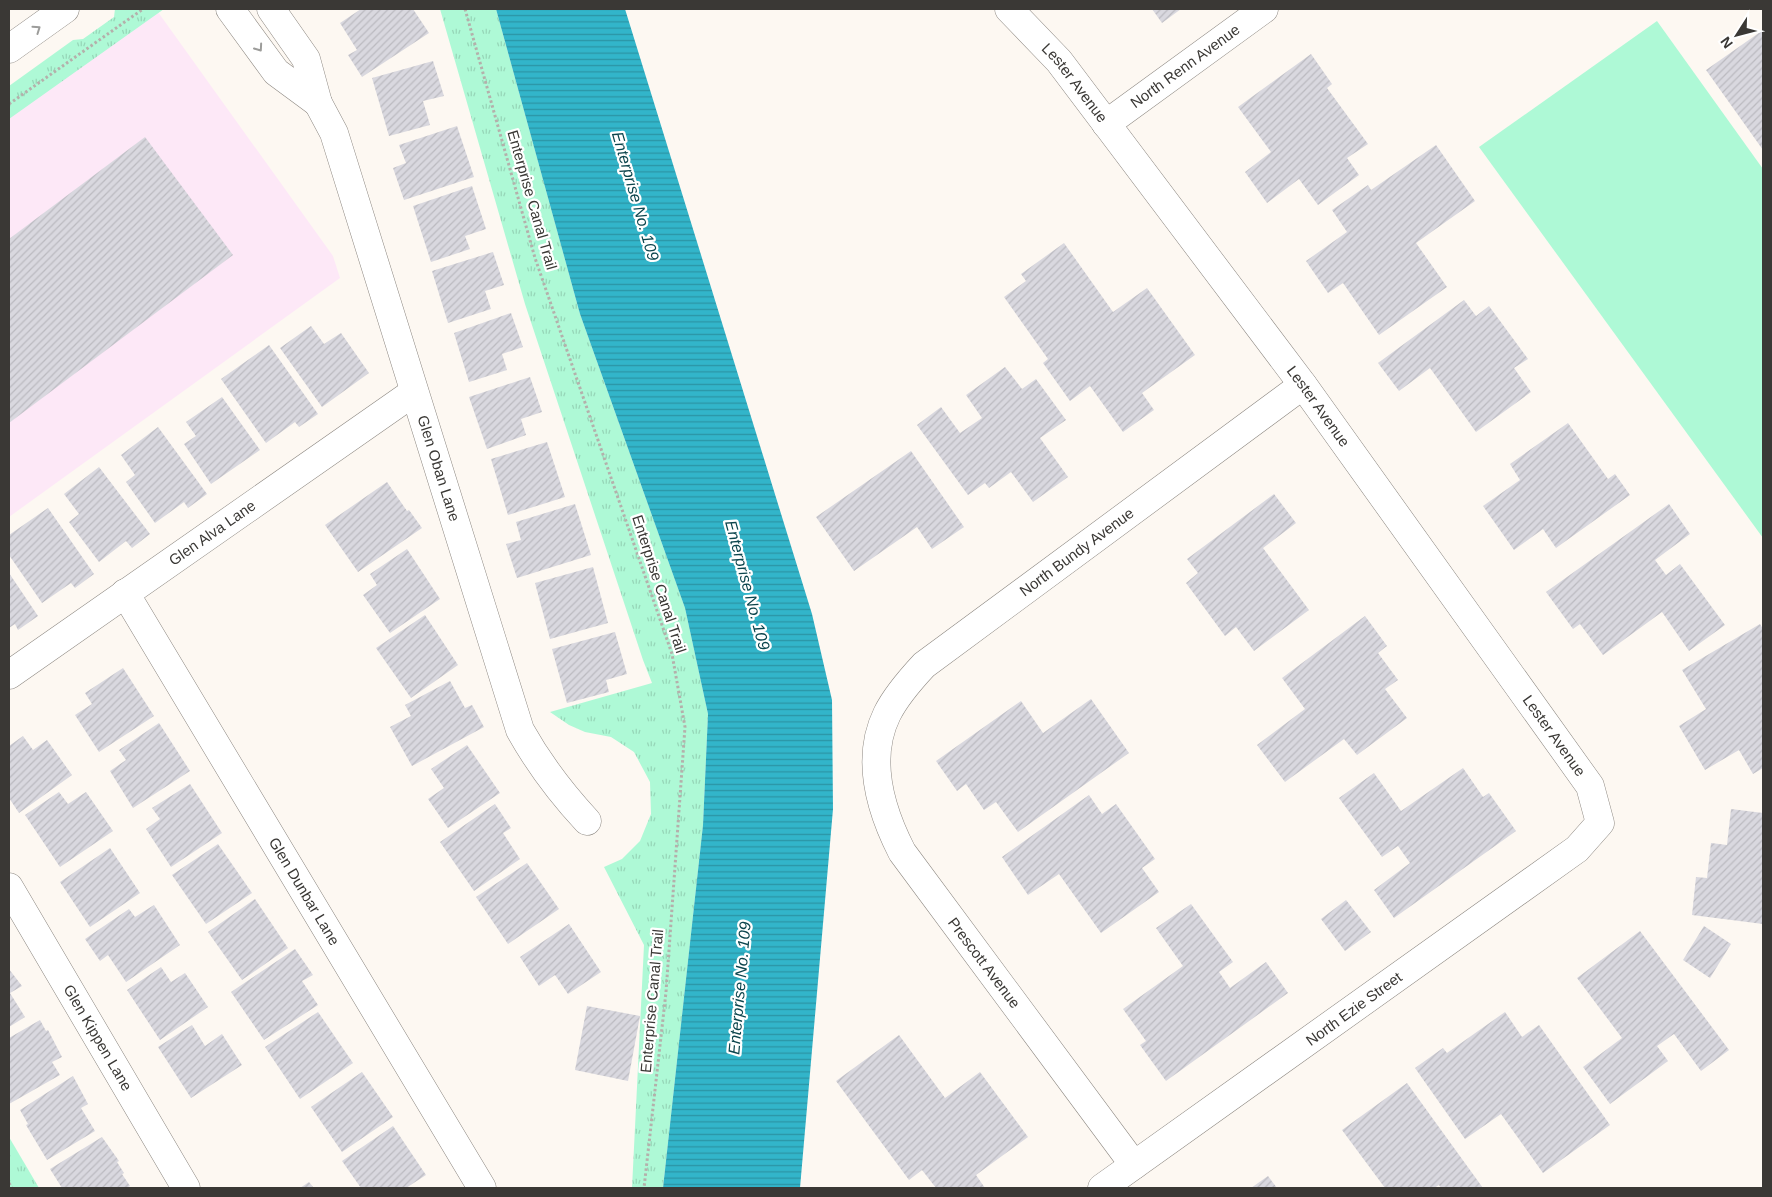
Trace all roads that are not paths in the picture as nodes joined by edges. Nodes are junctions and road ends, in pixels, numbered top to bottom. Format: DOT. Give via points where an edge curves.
graph roads {
  1 [pos="65,9"];
  2 [pos="230,9"];
  3 [pos="271,9"];
  4 [pos="1009,9"];
  5 [pos="1264,9"];
  6 [pos="9,49"];
  7 [pos="318,102"];
  8 [pos="1106,124"];
  9 [pos="1303,385"];
  10 [pos="414,392"];
  11 [pos="125,593"];
  12 [pos="9,675"];
  13 [pos="878,744"];
  14 [pos="587,822"];
  15 [pos="1600,823"];
  16 [pos="9,888"];
  17 [pos="1134,1166"];
  18 [pos="186,1188"];
  19 [pos="482,1188"];
  20 [pos="1102,1188"];
  6 -- 1 [label="street, one-way"];
  2 -- 7 [label="street, one-way" via="276,72"];
  3 -- 7 [label="street, Glen Oban Lane" via="306,59"];
  4 -- 8 [label="street, Lester Avenue" via="1059,61"];
  5 -- 8 [label="street, North Renn Avenue"];
  7 -- 10 [label="street, Glen Oban Lane" via="334,134"];
  8 -- 9 [label="street, Lester Avenue"];
  9 -- 13 [label="street, North Bundy Avenue" via="924,665 903,688 886,716"];
  9 -- 15 [label="street, Lester Avenue" via="1590,786"];
  10 -- 11 [label="street, Glen Alva Lane"];
  10 -- 14 [label="street, Glen Oban Lane" via="520,730 537,760"];
  11 -- 12 [label="street, Glen Alva Lane"];
  11 -- 19 [label="street, Glen Dunbar Lane"];
  13 -- 17 [label="street, Prescott Avenue" via="876,770 880,797 889,827 902,852"];
  15 -- 17 [label="street, North Ezie Street" via="1577,849"];
  16 -- 18 [label="street, Glen Kippen Lane"];
  17 -- 20 [label="street, North Ezie Street"];
}
